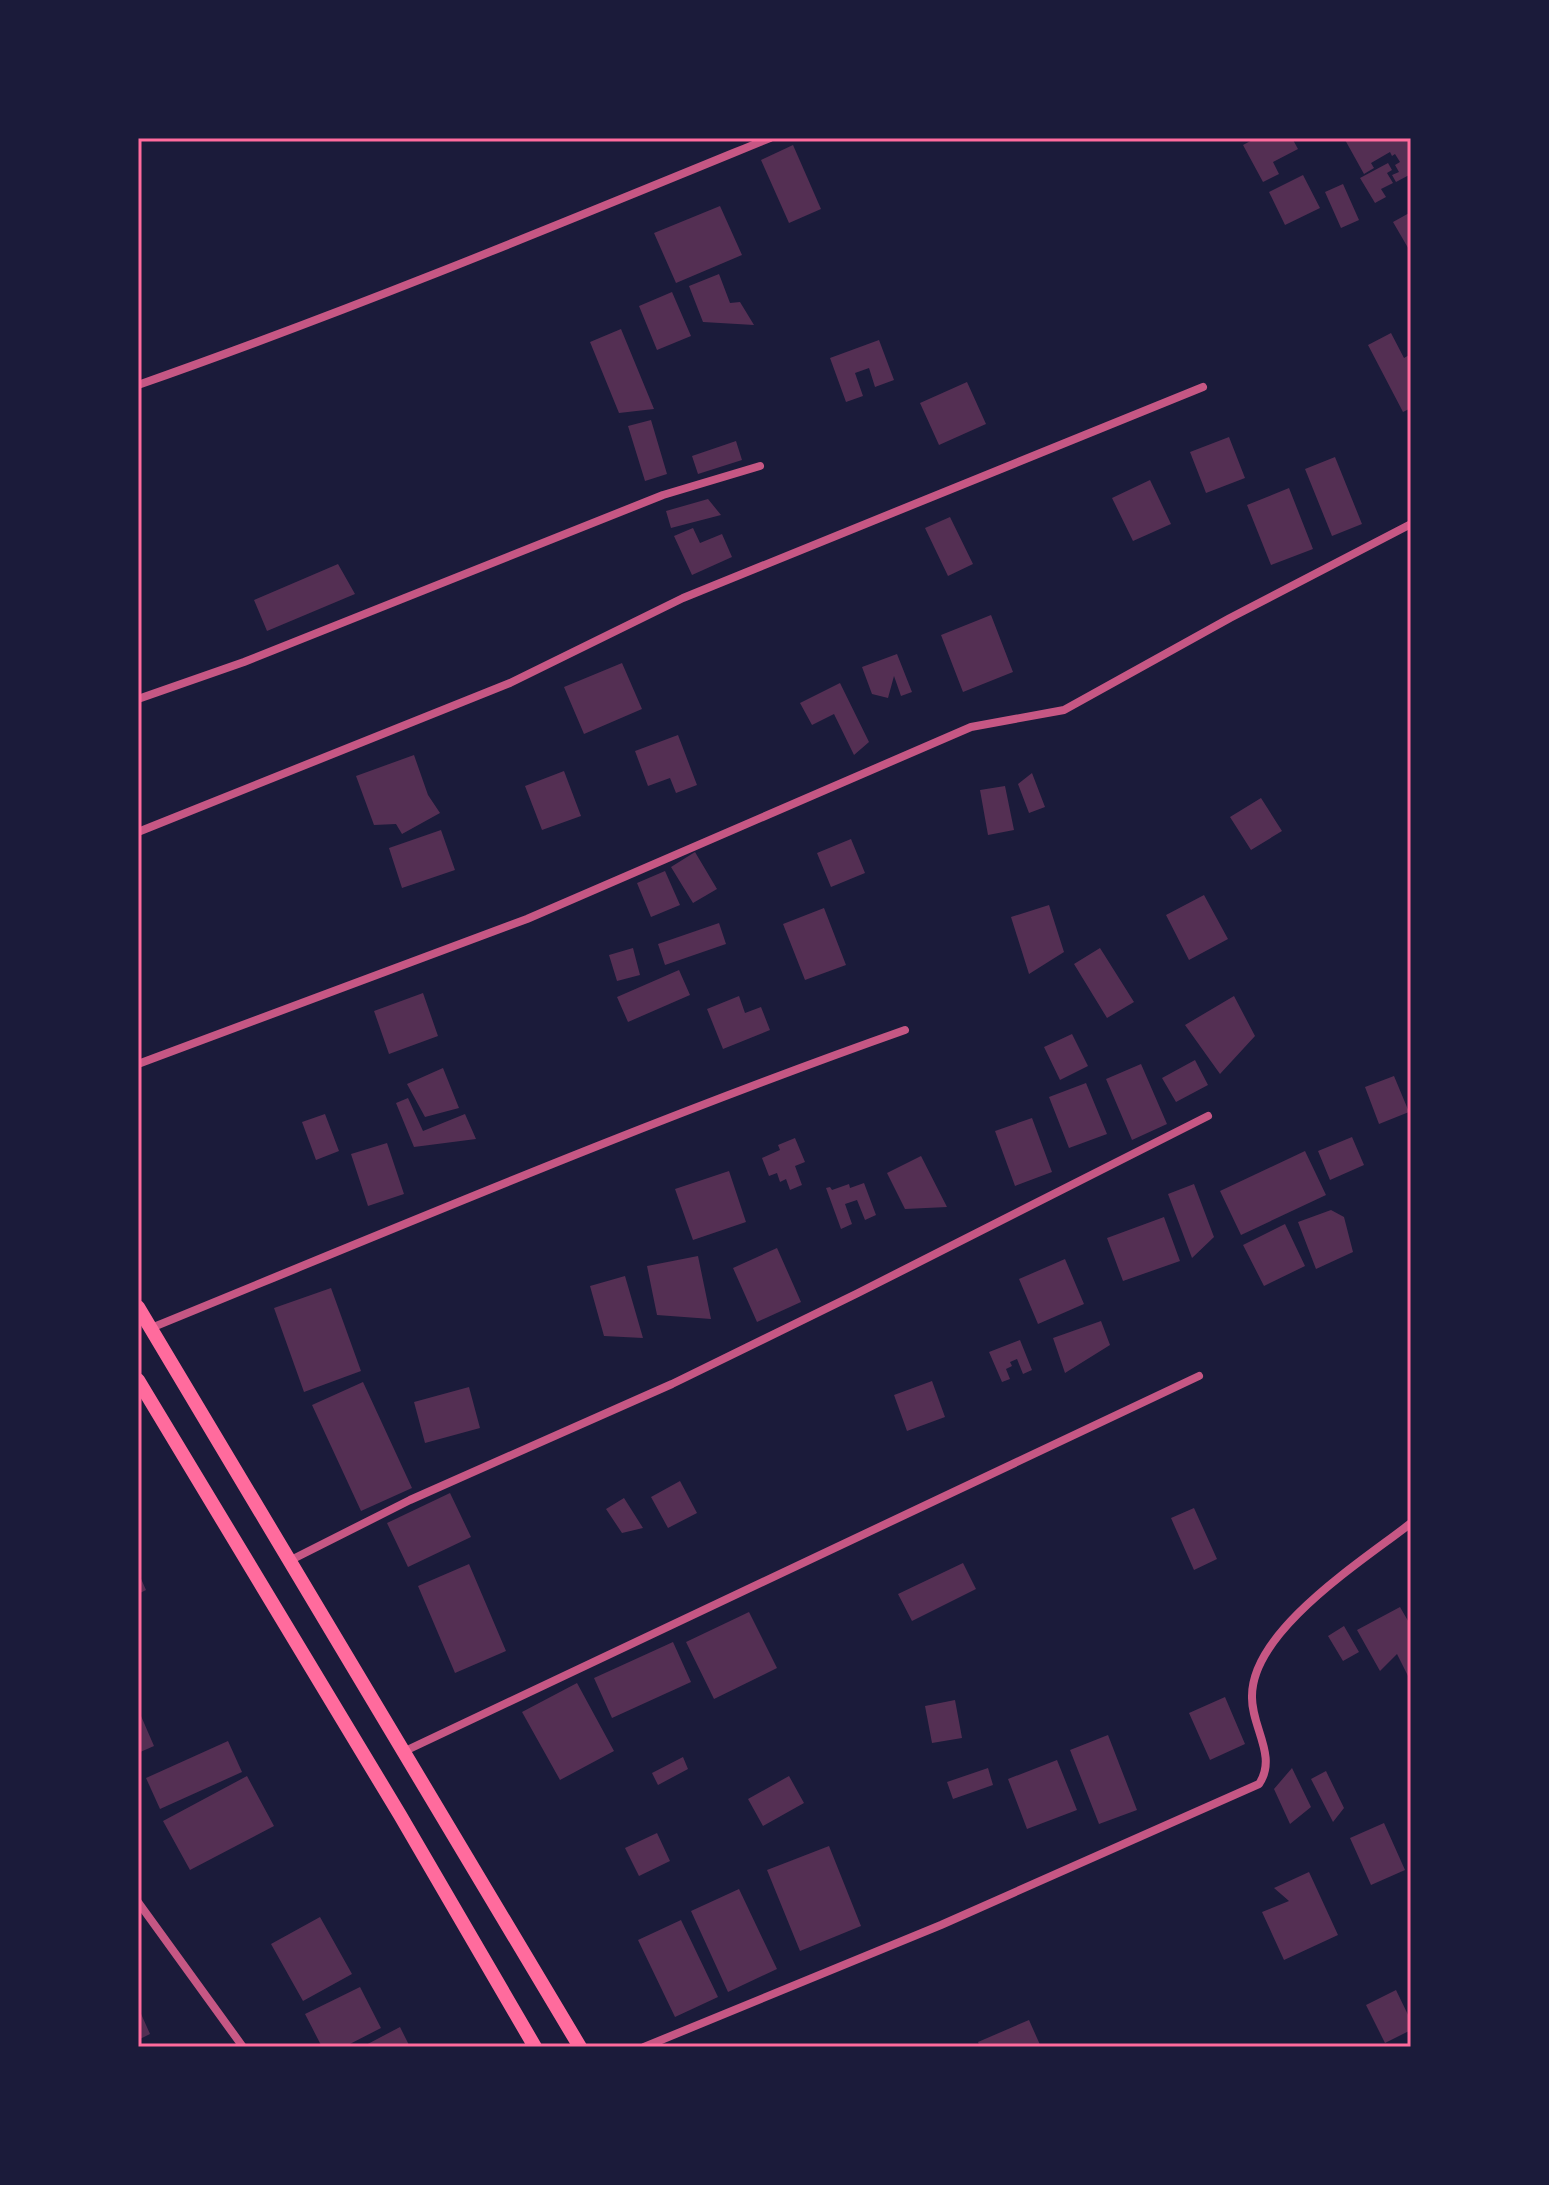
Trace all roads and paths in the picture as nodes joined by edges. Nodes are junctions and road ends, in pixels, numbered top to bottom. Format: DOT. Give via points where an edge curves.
graph roads {
  1 [pos="770,138"];
  2 [pos="138,385"];
  3 [pos="1203,387"];
  4 [pos="760,466"];
  5 [pos="1411,524"];
  6 [pos="138,699"];
  7 [pos="138,832"];
  8 [pos="905,1030"];
  9 [pos="138,1064"];
  10 [pos="1208,1116"];
  11 [pos="138,1307"];
  12 [pos="151,1328"];
  13 [pos="1199,1376"];
  14 [pos="138,1380"];
  15 [pos="1411,1523"];
  16 [pos="289,1561"];
  17 [pos="405,1751"];
  18 [pos="138,1902"];
  19 [pos="243,2047"];
  20 [pos="535,2047"];
  21 [pos="580,2047"];
  22 [pos="644,2047"];
  1 -- 2 [label="street" via="449,270"];
  3 -- 7 [label="street" via="683,598 510,683"];
  4 -- 6 [label="street" via="663,495"];
  5 -- 9 [label="street" via="1064,710 971,727 527,919"];
  8 -- 12 [label="street" via="631,1132"];
  10 -- 16 [label="street" via="744,1349 410,1500"];
  11 -- 12 [label="highway"];
  12 -- 16 [label="highway"];
  13 -- 17 [label="street"];
  14 -- 20 [label="highway"];
  15 -- 22 [label="street" via="1298,1612 1266,1654 1251,1695 1268,1760 1259,1784 941,1925"];
  16 -- 17 [label="highway"];
  17 -- 21 [label="highway"];
  18 -- 19 [label="street"];
}
